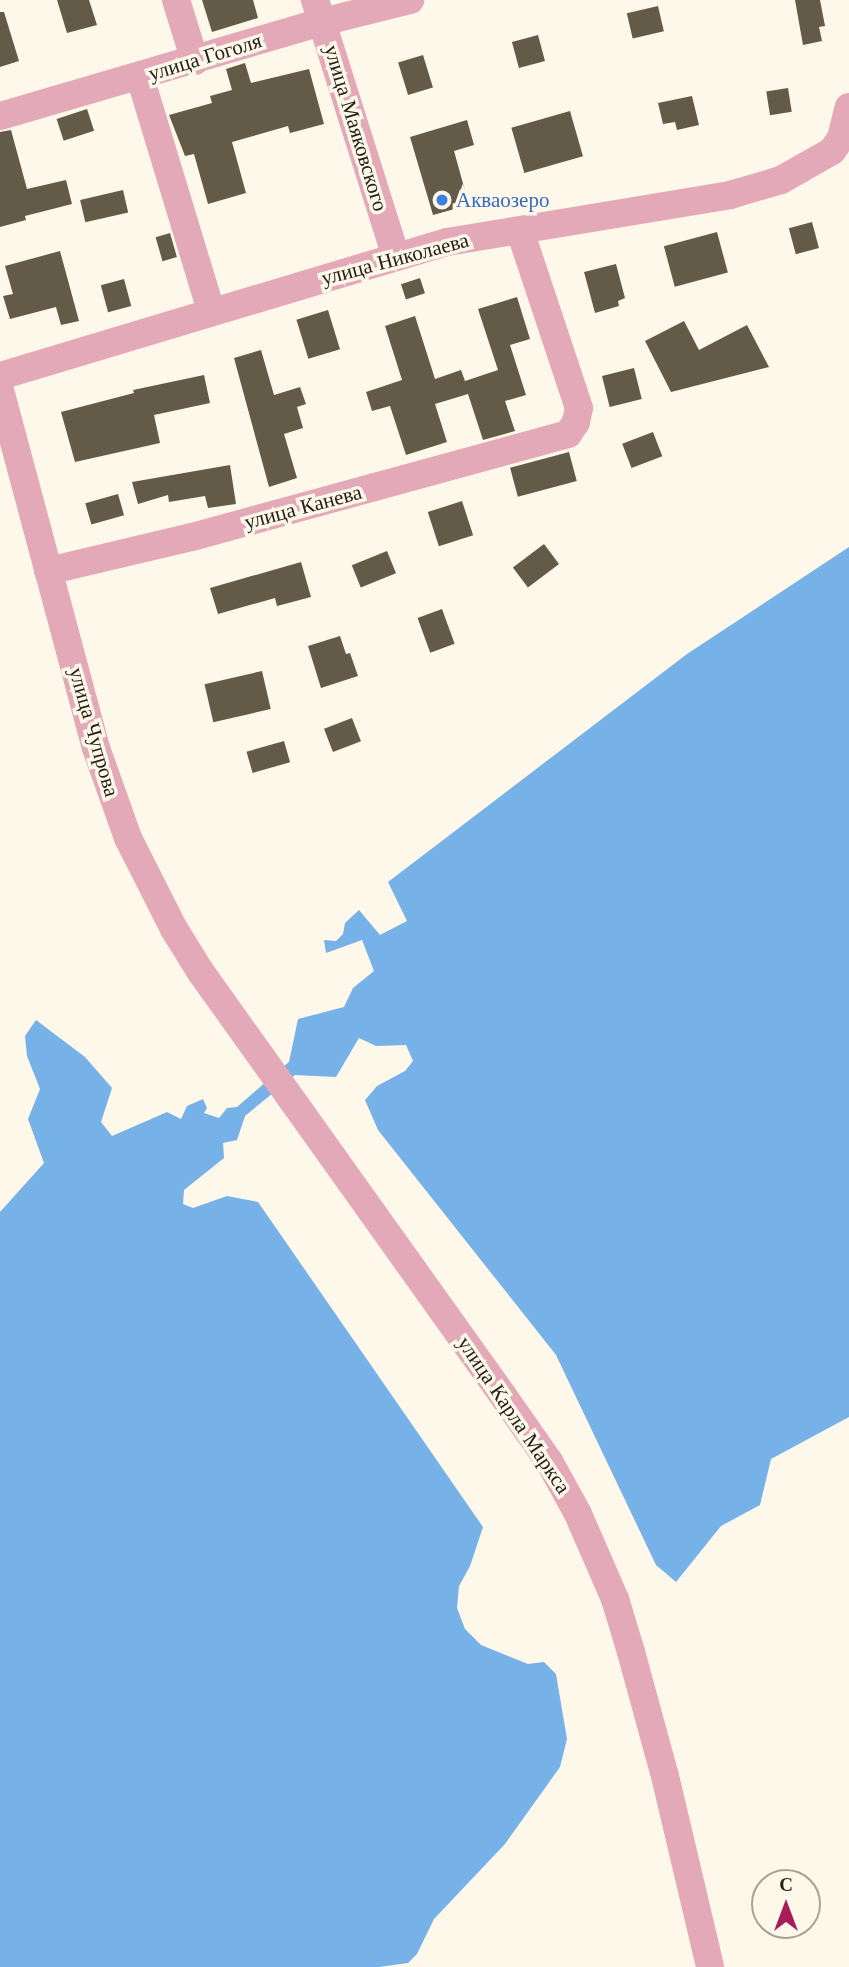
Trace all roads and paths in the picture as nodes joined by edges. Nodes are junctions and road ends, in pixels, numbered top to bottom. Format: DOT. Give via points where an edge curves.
graph roads {
  1 [pos="176,0"];
  2 [pos="410,0"];
  3 [pos="319,11"];
  4 [pos="195,61"];
  5 [pos="141,76"];
  6 [pos="849,107"];
  7 [pos="0,116"];
  8 [pos="520,231"];
  9 [pos="396,257"];
  10 [pos="211,311"];
  11 [pos="0,376"];
  12 [pos="0,390"];
  13 [pos="48,571"];
  14 [pos="295,1103"];
  15 [pos="710,1967"];
  1 -- 4 [label="street"];
  2 -- 3 [label="street, улица Гоголя"];
  3 -- 4 [label="street, улица Гоголя"];
  3 -- 9 [label="street, улица Маяковского"];
  4 -- 5 [label="street, улица Гоголя"];
  5 -- 7 [label="street, улица Гоголя"];
  5 -- 10 [label="street"];
  6 -- 8 [label="street, улица Николаева" via="841,138 832,151 781,180 730,195"];
  8 -- 9 [label="street, улица Николаева" via="447,242"];
  8 -- 13 [label="street, улица Канева" via="579,408 568,434 192,537"];
  9 -- 10 [label="street, улица Николаева"];
  10 -- 11 [label="street, улица Николаева"];
  12 -- 13 [label="street, улица Чупрова"];
  13 -- 14 [label="street, улица Чупрова" via="96,748 128,838 174,929"];
  14 -- 15 [label="street, улица Карла Маркса" via="542,1452 578,1514 615,1599 631,1651"];
}
